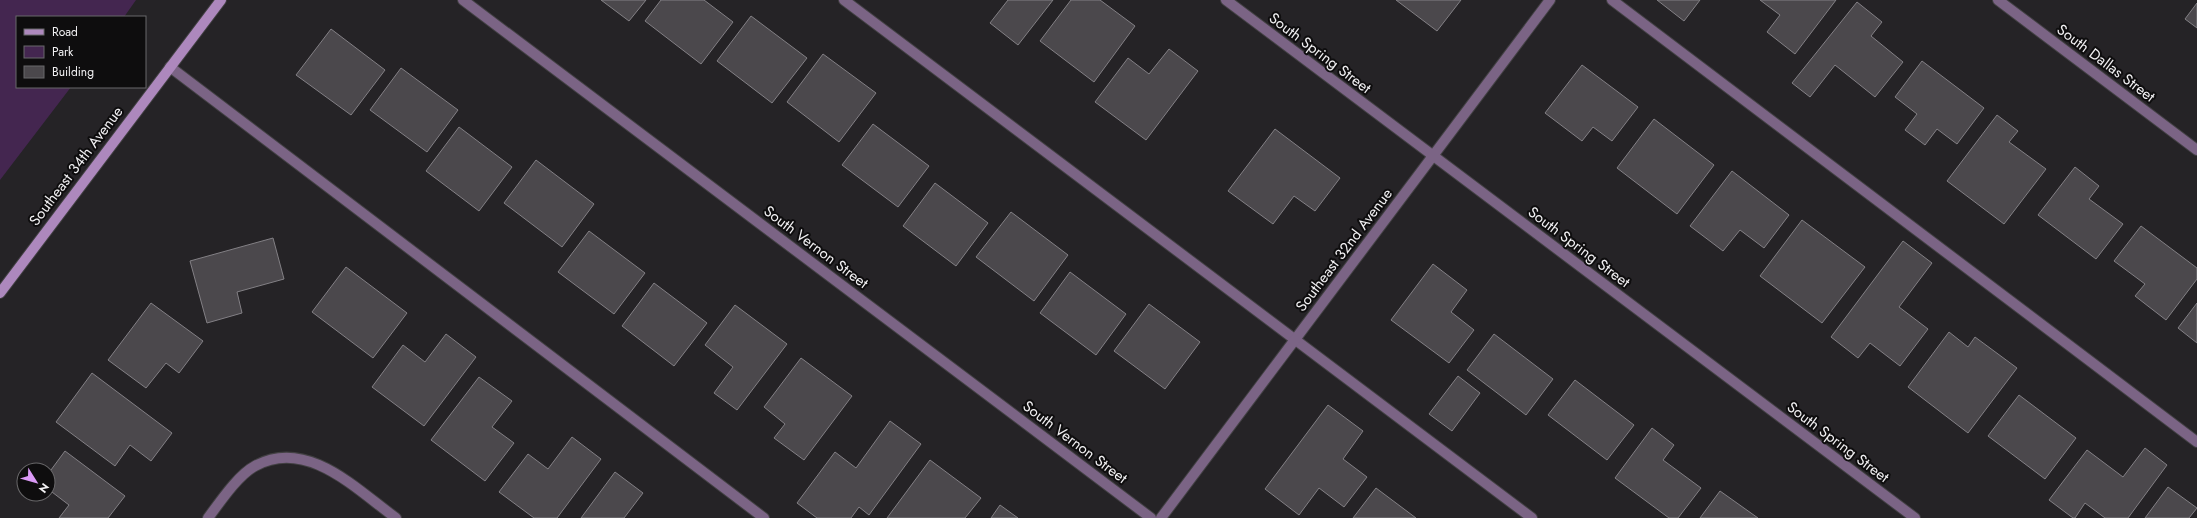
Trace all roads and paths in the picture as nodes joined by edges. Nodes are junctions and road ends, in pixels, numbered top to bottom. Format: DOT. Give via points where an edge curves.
graph roads {
  1 [pos="221,0"];
  2 [pos="463,0"];
  3 [pos="844,0"];
  4 [pos="1226,0"];
  5 [pos="1550,0"];
  6 [pos="1612,0"];
  7 [pos="1998,0"];
  8 [pos="170,67"];
  9 [pos="2197,150"];
  10 [pos="1432,156"];
  11 [pos="0,293"];
  12 [pos="1295,340"];
  13 [pos="2197,442"];
  14 [pos="208,518"];
  15 [pos="396,518"];
  16 [pos="764,518"];
  17 [pos="1151,518"];
  18 [pos="1161,518"];
  19 [pos="1532,518"];
  20 [pos="1915,518"];
  1 -- 8 [label="main road, Southeast 34th Avenue"];
  2 -- 17 [label="street, South Vernon Street"];
  3 -- 12 [label="street"];
  4 -- 10 [label="street, South Spring Street"];
  5 -- 10 [label="street, Southeast 32nd Avenue"];
  6 -- 13 [label="street"];
  7 -- 9 [label="street, South Dallas Street"];
  8 -- 11 [label="main road, Southeast 34th Avenue"];
  8 -- 16 [label="street"];
  10 -- 12 [label="street, Southeast 32nd Avenue"];
  10 -- 20 [label="street, South Spring Street"];
  12 -- 18 [label="street, Southeast 32nd Avenue"];
  12 -- 19 [label="street"];
  14 -- 15 [label="street" via="229,490 255,466 283,457 306,459 330,470"];
}
